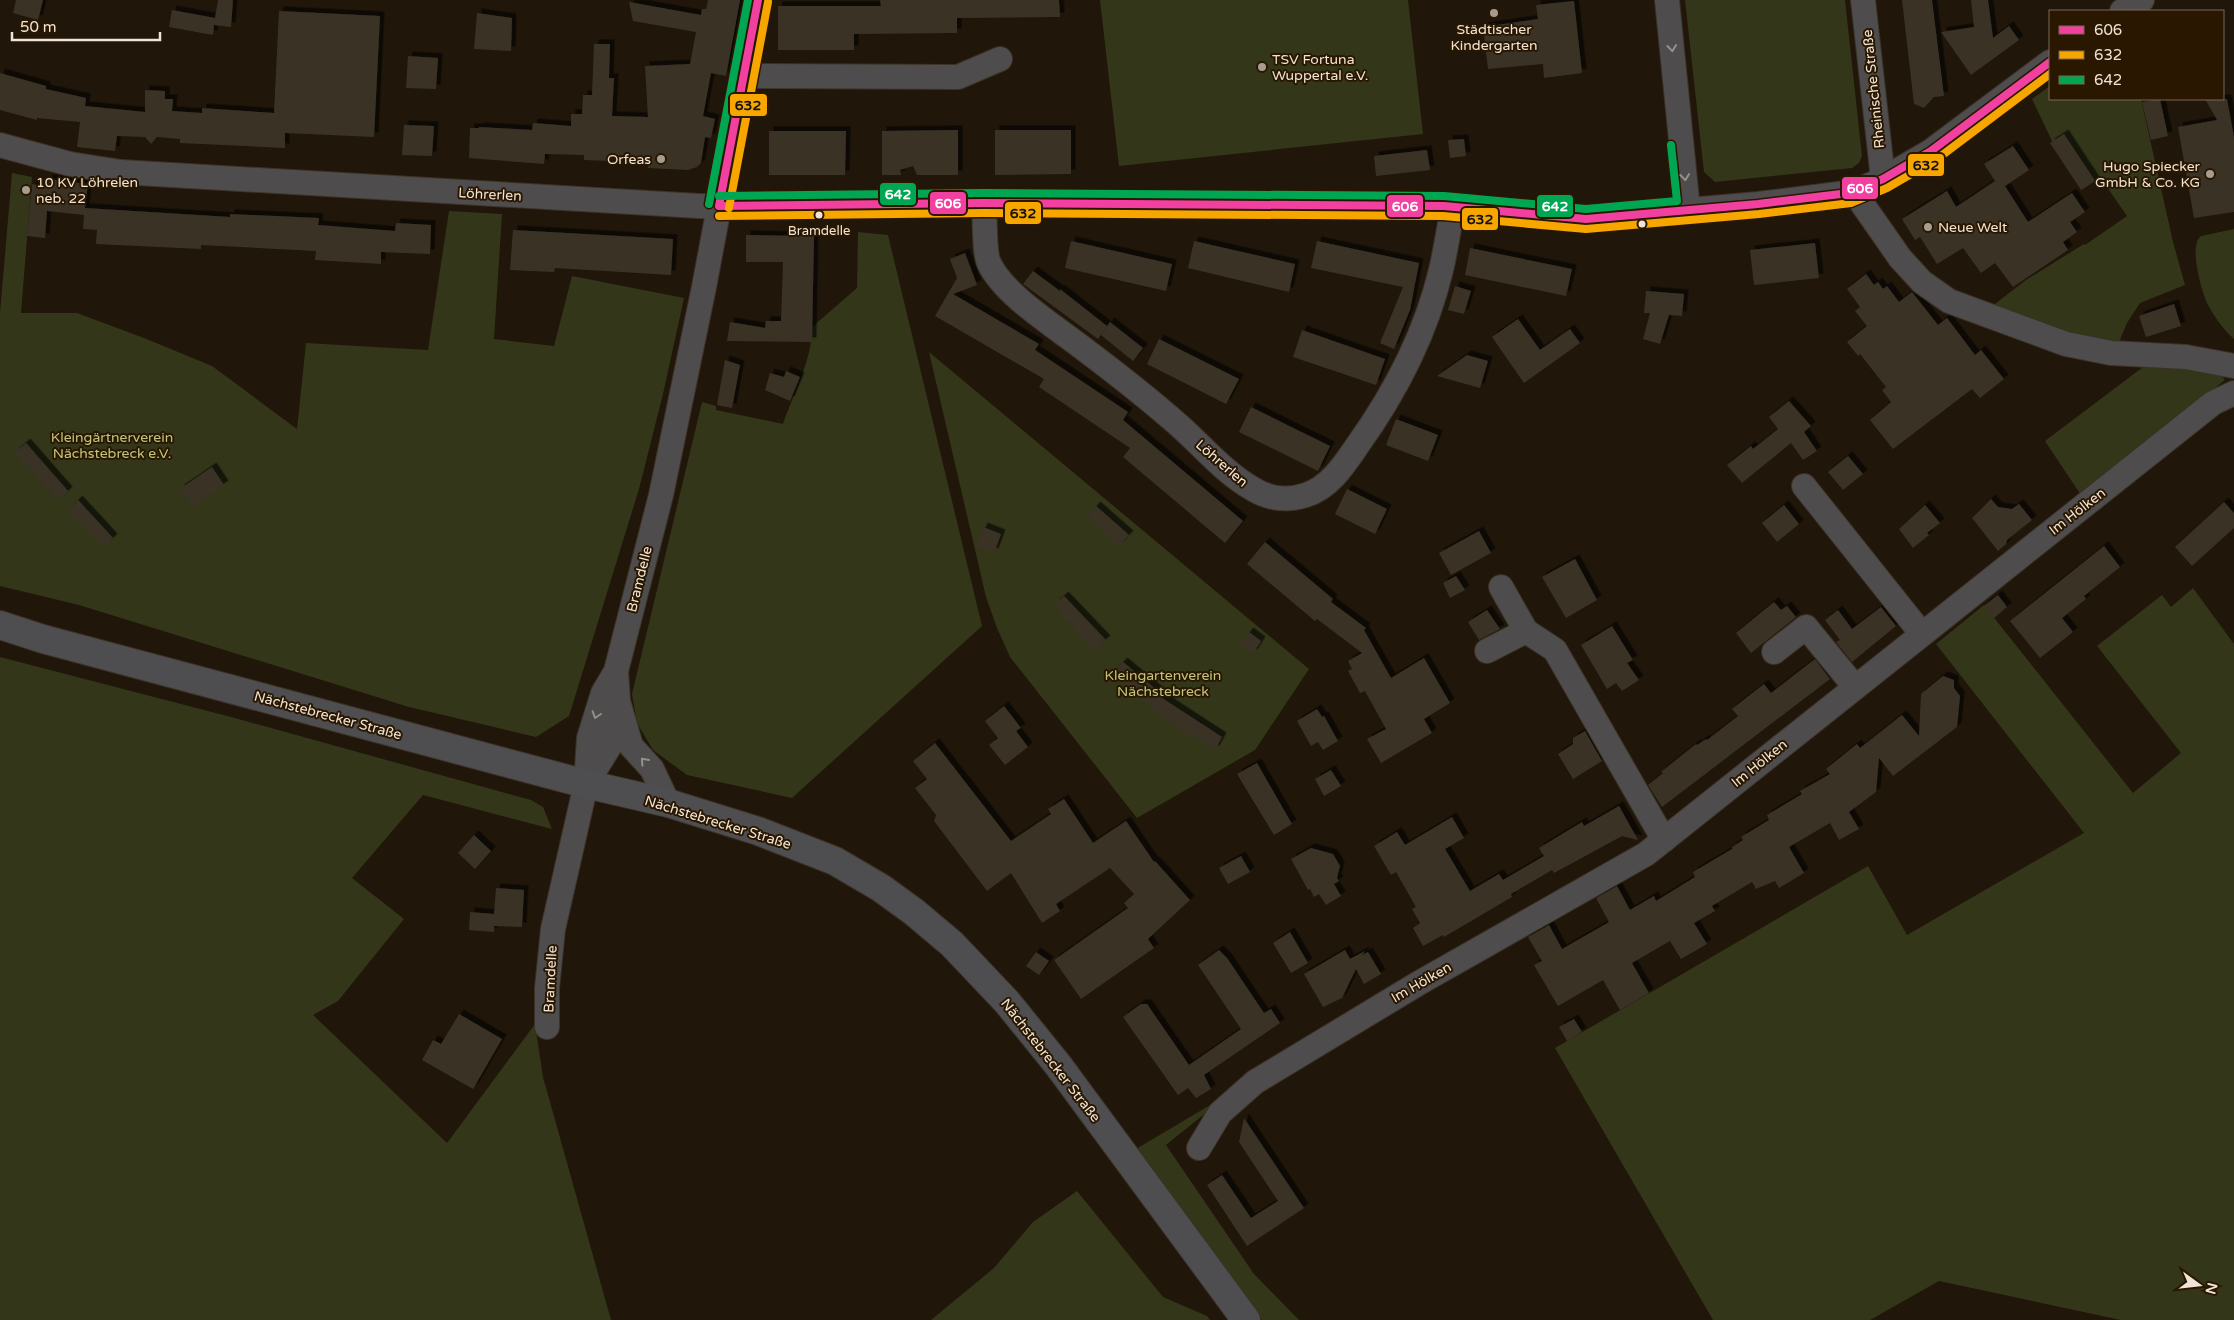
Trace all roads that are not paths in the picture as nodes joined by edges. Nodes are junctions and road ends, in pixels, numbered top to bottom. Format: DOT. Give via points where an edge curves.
graph roads {
  1 [pos="758,0"];
  2 [pos="1667,0"];
  3 [pos="1862,0"];
  4 [pos="2142,0"];
  5 [pos="2124,10"];
  6 [pos="1000,59"];
  7 [pos="2049,63"];
  8 [pos="744,76"];
  9 [pos="0,144"];
  10 [pos="1883,179"];
  11 [pos="1854,192"];
  12 [pos="984,204"];
  13 [pos="719,206"];
  14 [pos="1453,206"];
  15 [pos="1688,210"];
  16 [pos="2234,366"];
  17 [pos="2234,393"];
  18 [pos="1804,486"];
  19 [pos="1501,587"];
  20 [pos="0,625"];
  21 [pos="1526,631"];
  22 [pos="1922,634"];
  23 [pos="1488,651"];
  24 [pos="1774,652"];
  25 [pos="616,671"];
  26 [pos="1855,687"];
  27 [pos="618,701"];
  28 [pos="586,784"];
  29 [pos="668,803"];
  30 [pos="1664,840"];
  31 [pos="547,1028"];
  32 [pos="1199,1148"];
  33 [pos="1246,1320"];
  1 -- 8 [label="street, Bramdelle"];
  2 -- 15 [label="street, one-way"];
  3 -- 10 [label="street, Rheinische Straße"];
  4 -- 5 [label="street"];
  6 -- 8 [label="street" via="958,77"];
  7 -- 10 [label="street, Löhrerlen" via="1931,151"];
  8 -- 13 [label="street, Bramdelle"];
  9 -- 13 [label="street, Löhrerlen" via="70,164 121,172"];
  10 -- 11 [label="street, Löhrerlen"];
  11 -- 15 [label="street, Löhrerlen"];
  11 -- 16 [label="street" via="1900,258 1922,282 1949,301 2066,344 2111,353 2186,357"];
  12 -- 13 [label="street, Löhrerlen"];
  12 -- 14 [label="street, Löhrerlen"];
  12 -- 14 [label="street, Löhrerlen" via="988,262 1007,289 1126,381 1234,476 1270,498 1307,495 1324,485 1337,474 1382,410 1424,324 1441,270"];
  13 -- 25 [label="street, Bramdelle" via="661,495"];
  14 -- 15 [label="street, Löhrerlen" via="1586,220"];
  17 -- 22 [label="street, Im Hölken" via="2213,403"];
  18 -- 22 [label="street"];
  19 -- 21 [label="street"];
  20 -- 28 [label="main road, Nächstebrecker Straße"];
  21 -- 23 [label="street"];
  21 -- 30 [label="street" via="1555,650"];
  22 -- 26 [label="street, Im Hölken"];
  24 -- 26 [label="street" via="1806,627"];
  25 -- 27 [label="street, Bramdelle"];
  25 -- 28 [label="street, Bramdelle, one-way" via="603,693 589,738"];
  26 -- 30 [label="street, Im Hölken"];
  27 -- 28 [label="street, Bramdelle" via="610,744"];
  29 -- 27 [label="street, Bramdelle, one-way" via="652,769 631,746"];
  28 -- 29 [label="main road, Nächstebrecker Straße"];
  28 -- 31 [label="street, Bramdelle" via="553,929 546,988"];
  29 -- 33 [label="main road, Nächstebrecker Straße" via="836,861 881,888 952,944 1058,1065"];
  30 -- 32 [label="street, Im Hölken" via="1646,854 1419,983 1255,1082 1220,1113"];
}
